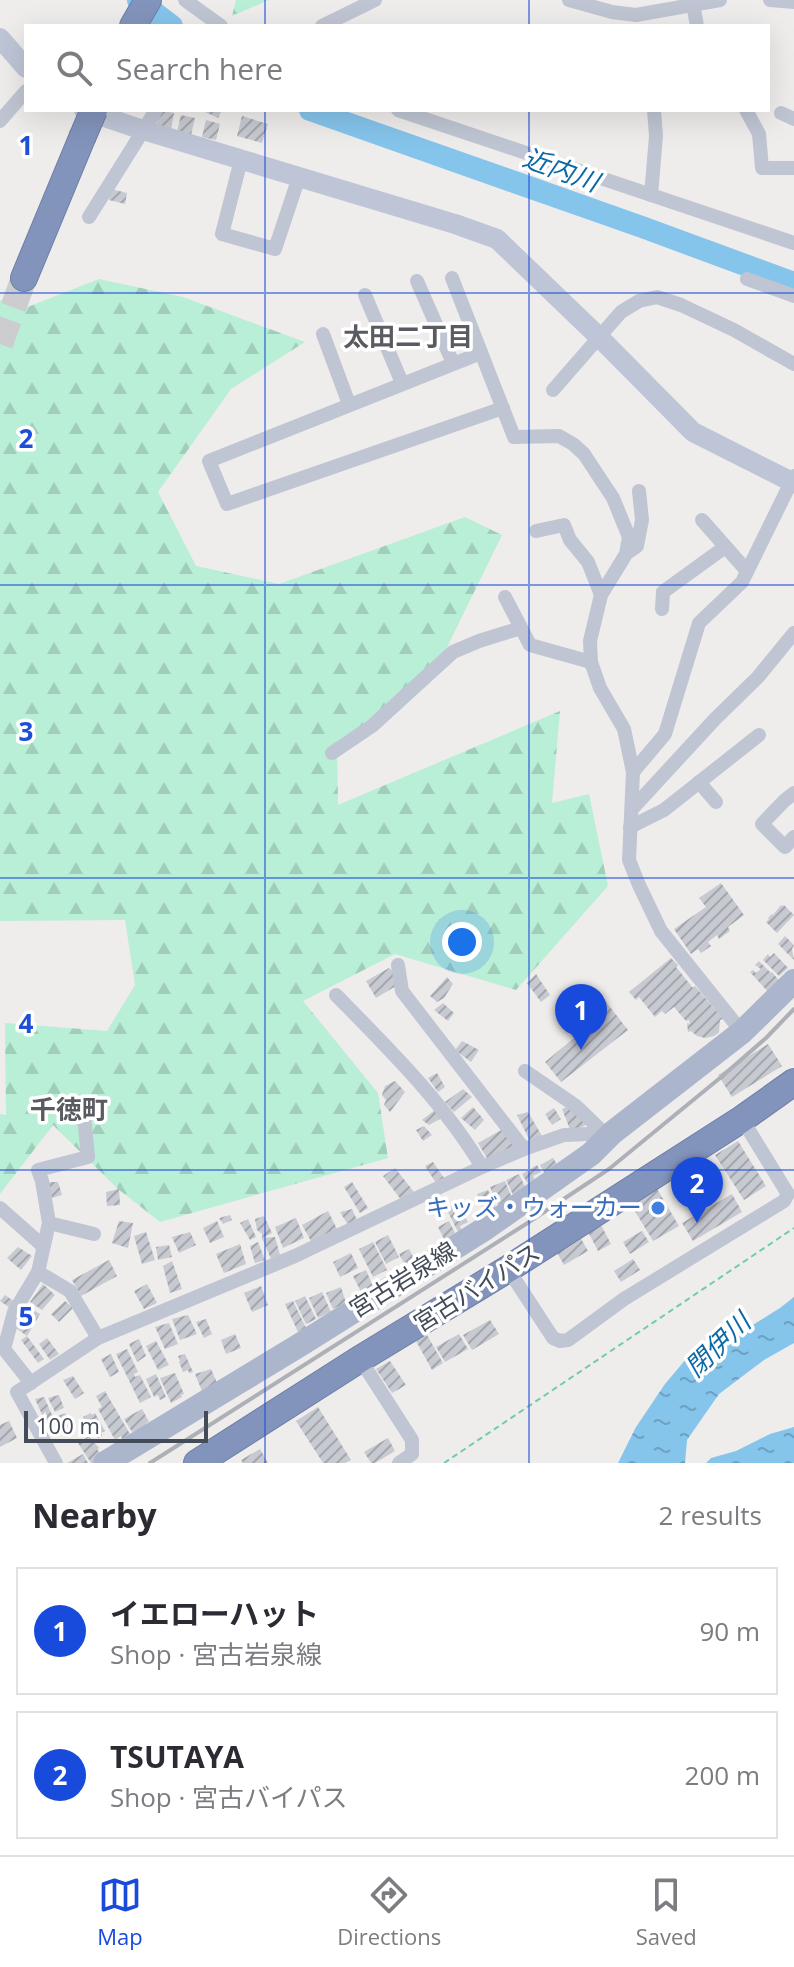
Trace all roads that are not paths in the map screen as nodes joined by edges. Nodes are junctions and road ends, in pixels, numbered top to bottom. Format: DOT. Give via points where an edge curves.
graph roads {
  1 [pos="148,0"];
  2 [pos="185,0"];
  3 [pos="375,0"];
  4 [pos="569,0"];
  5 [pos="720,0"];
  6 [pos="770,0"];
  7 [pos="794,2"];
  8 [pos="693,4"];
  9 [pos="648,19"];
  10 [pos="134,24"];
  11 [pos="215,24"];
  12 [pos="326,24"];
  13 [pos="697,24"];
  14 [pos="0,38"];
  15 [pos="24,66"];
  16 [pos="24,93"];
  17 [pos="90,112"];
  18 [pos="93,112"];
  19 [pos="155,112"];
  20 [pos="404,112"];
  21 [pos="654,112"];
  22 [pos="747,112"];
  23 [pos="0,121"];
  24 [pos="143,130"];
  25 [pos="241,160"];
  26 [pos="794,168"];
  27 [pos="299,177"];
  28 [pos="651,195"];
  29 [pos="89,217"];
  30 [pos="794,243"];
  31 [pos="24,278"];
  32 [pos="452,278"];
  33 [pos="747,279"];
  34 [pos="417,281"];
  35 [pos="365,295"];
  36 [pos="794,296"];
  37 [pos="323,334"];
  38 [pos="599,337"];
  39 [pos="481,353"];
  40 [pos="453,363"];
  41 [pos="794,364"];
  42 [pos="402,383"];
  43 [pos="553,390"];
  44 [pos="349,404"];
  45 [pos="503,408"];
  46 [pos="793,480"];
  47 [pos="639,491"];
  48 [pos="702,520"];
  49 [pos="536,531"];
  50 [pos="725,547"];
  51 [pos="626,554"];
  52 [pos="747,571"];
  53 [pos="601,595"];
  54 [pos="505,597"];
  55 [pos="662,609"];
  56 [pos="521,628"];
  57 [pos="794,633"];
  58 [pos="591,662"];
  59 [pos="759,735"];
  60 [pos="332,753"];
  61 [pos="633,772"];
  62 [pos="699,782"];
  63 [pos="794,793"];
  64 [pos="716,802"];
  65 [pos="632,809"];
  66 [pos="630,827"];
  67 [pos="794,837"];
  68 [pos="398,965"];
  69 [pos="794,981"];
  70 [pos="336,995"];
  71 [pos="742,1032"];
  72 [pos="525,1071"];
  73 [pos="794,1082"];
  74 [pos="83,1106"];
  75 [pos="742,1119"];
  76 [pos="608,1133"];
  77 [pos="524,1149"];
  78 [pos="482,1167"];
  79 [pos="0,1208"];
  80 [pos="49,1223"];
  81 [pos="94,1234"];
  82 [pos="43,1246"];
  83 [pos="508,1269"];
  84 [pos="38,1272"];
  85 [pos="7,1311"];
  86 [pos="98,1338"];
  87 [pos="360,1359"];
  88 [pos="31,1383"];
  89 [pos="56,1463"];
  90 [pos="105,1463"];
  91 [pos="197,1463"];
  92 [pos="399,1463"];
  1 -- 10 [label="highway"];
  2 -- 11 [label="street"];
  3 -- 12 [label="street"];
  4 -- 9 [label="street"];
  5 -- 8 [label="street"];
  6 -- 7 [label="street"];
  8 -- 9 [label="street"];
  8 -- 13 [label="street"];
  14 -- 15 [label="street"];
  16 -- 23 [label="street"];
  17 -- 24 [label="street"];
  18 -- 31 [label="highway, bridge"];
  19 -- 24 [label="street"];
  20 -- 28 [label="street"];
  21 -- 28 [label="street"];
  22 -- 26 [label="street" via="759,134 762,168"];
  24 -- 25 [label="street"];
  24 -- 29 [label="street"];
  25 -- 27 [label="street"];
  25 -- 27 [label="street" via="222,234 275,249"];
  27 -- 38 [label="street" via="497,239"];
  28 -- 30 [label="street"];
  32 -- 39 [label="street"];
  33 -- 36 [label="street"];
  34 -- 40 [label="street"];
  35 -- 42 [label="street"];
  37 -- 44 [label="street"];
  38 -- 41 [label="street" via="621,312 657,297 734,330"];
  38 -- 43 [label="street"];
  38 -- 46 [label="street" via="693,432"];
  39 -- 40 [label="street"];
  39 -- 45 [label="street"];
  40 -- 42 [label="street"];
  42 -- 44 [label="street"];
  44 -- 45 [label="street" via="209,461 227,504"];
  45 -- 51 [label="street" via="514,437 559,436 584,454 613,498 629,537"];
  46 -- 52 [label="street"];
  47 -- 51 [label="street" via="642,520 637,546"];
  48 -- 50 [label="street"];
  49 -- 53 [label="street" via="564,525"];
  50 -- 52 [label="street"];
  50 -- 55 [label="street" via="663,592"];
  51 -- 53 [label="street"];
  52 -- 61 [label="street" via="699,623 665,734"];
  53 -- 58 [label="street" via="590,641"];
  54 -- 56 [label="street"];
  56 -- 58 [label="street" via="530,645"];
  56 -- 60 [label="street" via="453,652 372,726"];
  57 -- 65 [label="street"];
  58 -- 61 [label="street" via="624,729"];
  59 -- 62 [label="street"];
  61 -- 65 [label="street"];
  62 -- 64 [label="street"];
  62 -- 66 [label="street" via="664,810"];
  63 -- 67 [label="street" via="762,824 785,847"];
  65 -- 66 [label="street"];
  66 -- 71 [label="street" via="629,860 661,931"];
  68 -- 77 [label="street" via="402,991"];
  69 -- 71 [label="main road, 宮古岩泉線"];
  70 -- 78 [label="street" via="410,1070"];
  71 -- 76 [label="main road, 宮古岩泉線"];
  72 -- 76 [label="street"];
  73 -- 75 [label="highway, 宮古バイパス"];
  74 -- 80 [label="street" via="88,1157 38,1170"];
  75 -- 83 [label="highway, 宮古バイパス"];
  75 -- 83 [label="street" via="788,1194 784,1201 624,1299 568,1340 553,1338"];
  76 -- 77 [label="street" via="564,1135"];
  76 -- 90 [label="main road, 宮古岩泉線" via="591,1154 486,1228"];
  77 -- 78 [label="street"];
  78 -- 86 [label="street" via="295,1256"];
  79 -- 82 [label="street"];
  80 -- 81 [label="street"];
  80 -- 82 [label="street"];
  82 -- 84 [label="street"];
  83 -- 87 [label="highway, 宮古バイパス"];
  84 -- 85 [label="street"];
  84 -- 86 [label="street" via="70,1291"];
  85 -- 88 [label="street" via="4,1349"];
  86 -- 88 [label="street"];
  87 -- 91 [label="highway, 宮古バイパス"];
  87 -- 92 [label="street" via="412,1440 412,1454"];
  88 -- 89 [label="street" via="17,1392"];
}
